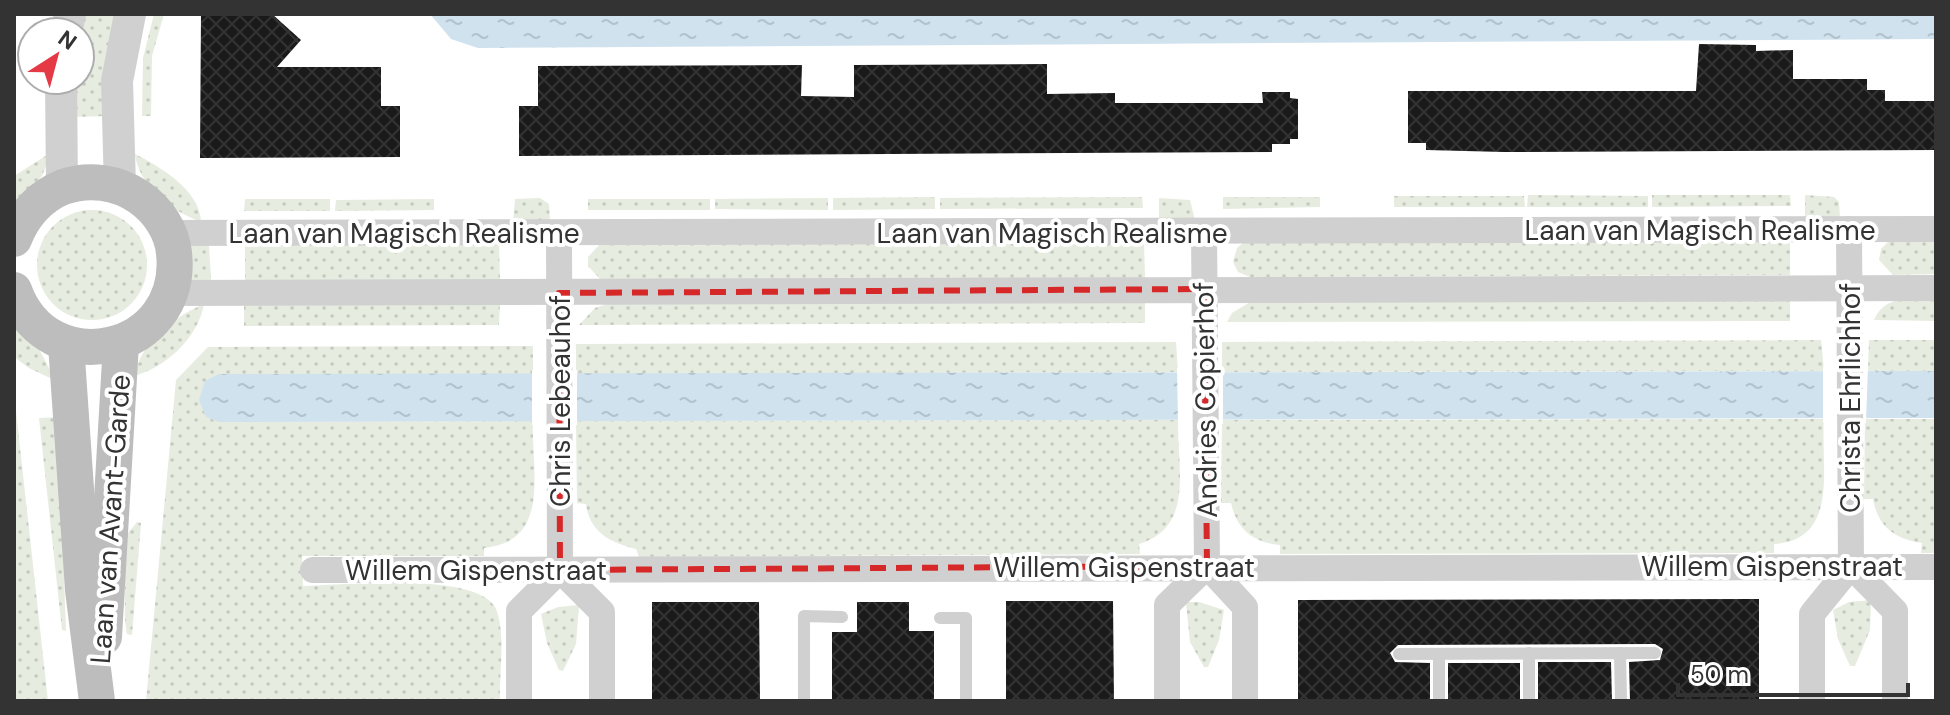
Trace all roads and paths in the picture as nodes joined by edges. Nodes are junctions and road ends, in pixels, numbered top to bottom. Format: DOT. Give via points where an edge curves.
graph roads {
  1 [pos="130,14"];
  2 [pos="61,96"];
  3 [pos="120,187"];
  4 [pos="62,188"];
  5 [pos="1849,229"];
  6 [pos="1936,229"];
  7 [pos="169,233"];
  8 [pos="559,233"];
  9 [pos="1204,233"];
  10 [pos="14,238"];
  11 [pos="1936,288"];
  12 [pos="1204,289"];
  13 [pos="1849,289"];
  14 [pos="14,293"];
  15 [pos="170,293"];
  16 [pos="559,293"];
  17 [pos="121,343"];
  18 [pos="66,344"];
  19 [pos="1207,566"];
  20 [pos="1851,566"];
  21 [pos="1936,567"];
  22 [pos="313,570"];
  23 [pos="560,570"];
  24 [pos="842,617"];
  25 [pos="940,618"];
  26 [pos="1529,653"];
  27 [pos="1620,653"];
  28 [pos="1655,653"];
  29 [pos="1399,654"];
  30 [pos="1439,654"];
  31 [pos="97,698"];
  32 [pos="519,701"];
  33 [pos="602,701"];
  34 [pos="804,701"];
  35 [pos="966,701"];
  36 [pos="1167,701"];
  37 [pos="1245,701"];
  38 [pos="1439,701"];
  39 [pos="1529,701"];
  40 [pos="1621,701"];
  41 [pos="1812,701"];
  42 [pos="1895,701"];
  1 -- 3 [label="street" via="117,81"];
  2 -- 4 [label="street"];
  3 -- 4 [label="main road" via="97,182"];
  3 -- 7 [label="main road" via="154,210"];
  4 -- 10 [label="main road" via="38,203"];
  5 -- 6 [label="street, Laan van Magisch Realisme"];
  5 -- 9 [label="street, Laan van Magisch Realisme"];
  5 -- 13 [label="street, Christa Ehrlichhof"];
  7 -- 8 [label="street, Laan van Magisch Realisme"];
  7 -- 15 [label="main road" via="175,262"];
  8 -- 9 [label="street, Laan van Magisch Realisme"];
  8 -- 16 [label="street, Chris Lebeauhof"];
  9 -- 12 [label="street, Andries Copierhof"];
  11 -- 13 [label="street, Laan van Magisch Realisme"];
  12 -- 13 [label="street, Laan van Magisch Realisme"];
  12 -- 16 [label="street, Laan van Magisch Realisme"];
  12 -- 19 [label="street, Andries Copierhof"];
  13 -- 20 [label="street, Christa Ehrlichhof"];
  14 -- 18 [label="main road" via="30,319"];
  15 -- 16 [label="street, Laan van Magisch Realisme"];
  15 -- 17 [label="main road" via="146,328"];
  16 -- 23 [label="street, Chris Lebeauhof"];
  17 -- 18 [label="main road" via="94,348"];
  17 -- 31 [label="main road, Laan van Avant-Garde"];
  18 -- 31 [label="main road, Laan van Avant-Garde" via="83,590"];
  19 -- 20 [label="street, Willem Gispenstraat"];
  19 -- 23 [label="street, Willem Gispenstraat"];
  19 -- 36 [label="street" via="1167,605"];
  19 -- 37 [label="street" via="1245,607"];
  20 -- 21 [label="street, Willem Gispenstraat"];
  20 -- 41 [label="street" via="1812,614"];
  20 -- 42 [label="street" via="1895,611"];
  22 -- 23 [label="street, Willem Gispenstraat"];
  23 -- 32 [label="street" via="519,611"];
  23 -- 33 [label="street" via="602,612"];
  24 -- 34 [label="lane" via="804,616"];
  25 -- 35 [label="lane" via="966,618"];
  26 -- 27 [label="lane"];
  26 -- 30 [label="lane"];
  26 -- 39 [label="lane"];
  27 -- 28 [label="lane"];
  27 -- 40 [label="lane"];
  29 -- 30 [label="lane"];
  30 -- 38 [label="lane"];
}
